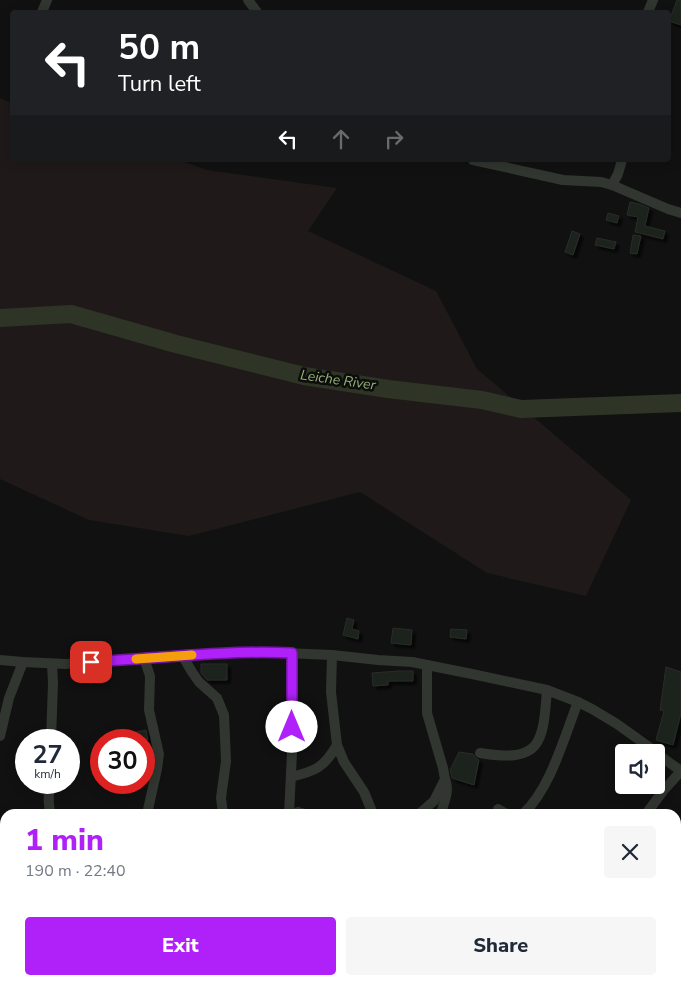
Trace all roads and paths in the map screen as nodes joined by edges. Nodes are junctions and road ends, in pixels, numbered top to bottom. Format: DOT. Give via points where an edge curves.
graph roads {
  1 [pos="482,162"];
  2 [pos="621,162"];
  3 [pos="612,185"];
  4 [pos="681,213"];
  5 [pos="292,653"];
  6 [pos="182,655"];
  7 [pos="332,655"];
  8 [pos="144,658"];
  9 [pos="0,660"];
  10 [pos="23,662"];
  11 [pos="52,664"];
  12 [pos="428,665"];
  13 [pos="548,690"];
  14 [pos="578,702"];
  15 [pos="51,729"];
  16 [pos="0,736"];
  17 [pos="644,744"];
  18 [pos="337,745"];
  19 [pos="480,753"];
  20 [pos="665,759"];
  21 [pos="681,771"];
  22 [pos="290,777"];
  23 [pos="445,779"];
  24 [pos="49,794"];
  25 [pos="49,809"];
  26 [pos="148,809"];
  27 [pos="222,809"];
  28 [pos="290,809"];
  29 [pos="371,809"];
  30 [pos="425,809"];
  31 [pos="442,809"];
  32 [pos="528,809"];
  33 [pos="650,809"];
  1 -- 3 [label="street" via="562,180"];
  2 -- 3 [label="street"];
  3 -- 4 [label="street"];
  5 -- 6 [label="street"];
  5 -- 7 [label="street"];
  5 -- 22 [label="street"];
  6 -- 8 [label="street"];
  6 -- 27 [label="street" via="199,682 217,698 224,715 226,761"];
  7 -- 12 [label="street"];
  7 -- 18 [label="street" via="331,692"];
  8 -- 11 [label="street"];
  8 -- 26 [label="street" via="150,676 149,710 159,754"];
  9 -- 10 [label="street"];
  10 -- 11 [label="street"];
  10 -- 16 [label="street"];
  11 -- 15 [label="street"];
  12 -- 13 [label="street"];
  12 -- 23 [label="street" via="427,713"];
  13 -- 14 [label="street"];
  13 -- 19 [label="street" via="543,730 536,746 530,751 506,756"];
  14 -- 17 [label="street" via="618,724"];
  14 -- 32 [label="street" via="554,764"];
  18 -- 22 [label="street" via="317,769"];
  18 -- 29 [label="street"];
  20 -- 21 [label="street"];
  21 -- 33 [label="street"];
  22 -- 28 [label="street"];
  23 -- 30 [label="street" via="434,801"];
  23 -- 31 [label="street" via="448,787"];
  24 -- 25 [label="street"];
}
